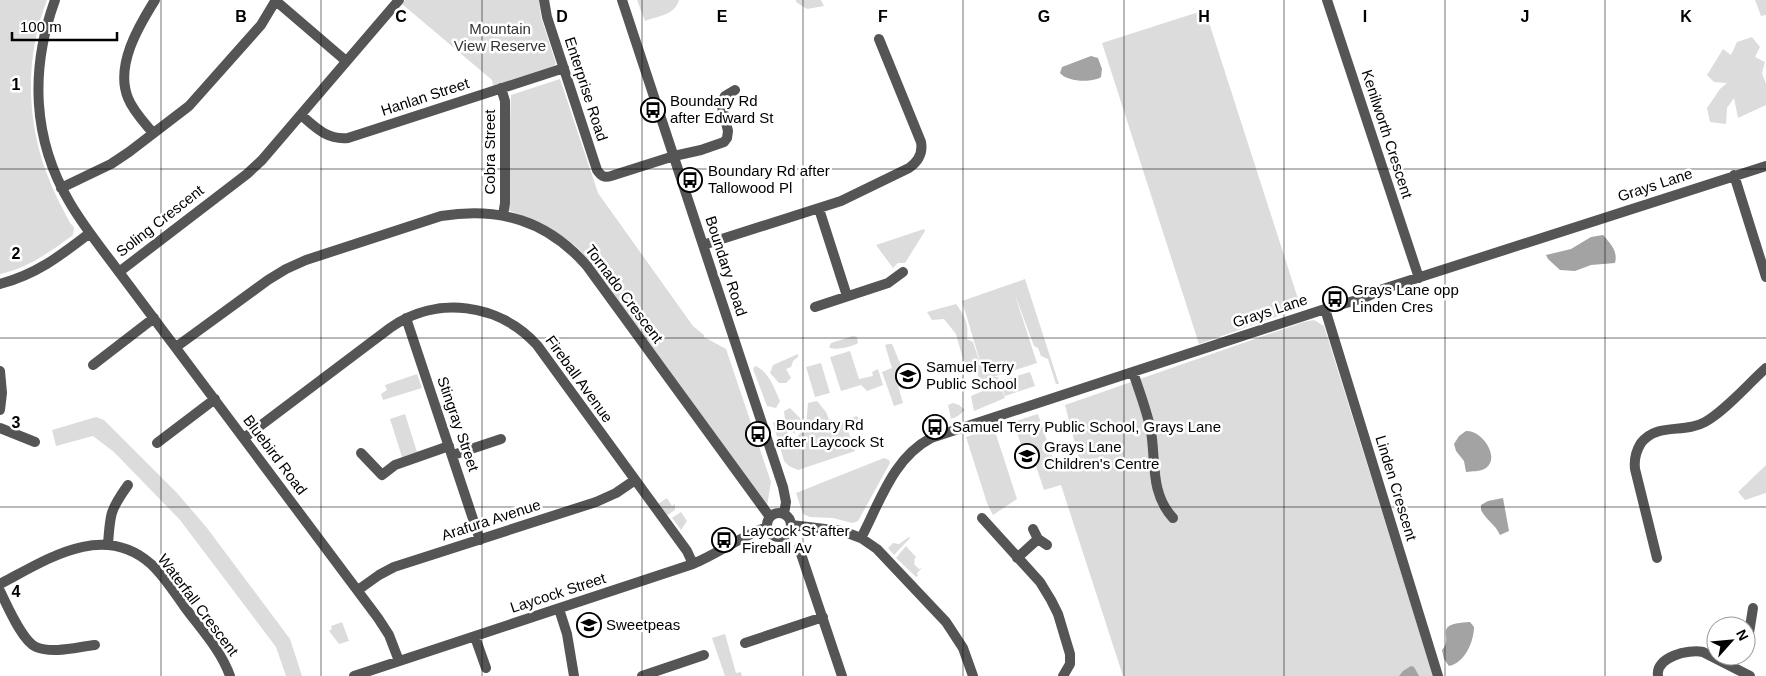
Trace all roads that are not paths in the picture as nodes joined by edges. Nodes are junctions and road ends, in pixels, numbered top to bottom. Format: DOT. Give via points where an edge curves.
graph roads {
  1 [pos="55,0"];
  2 [pos="155,0"];
  3 [pos="399,0"];
  4 [pos="544,0"];
  5 [pos="622,0"];
  6 [pos="1327,0"];
  7 [pos="276,1"];
  8 [pos="880,39"];
  9 [pos="346,61"];
  10 [pos="564,68"];
  11 [pos="501,88"];
  12 [pos="735,90"];
  13 [pos="301,115"];
  14 [pos="153,133"];
  15 [pos="674,156"];
  16 [pos="1766,166"];
  17 [pos="1734,175"];
  18 [pos="61,188"];
  19 [pos="818,209"];
  20 [pos="503,215"];
  21 [pos="90,233"];
  22 [pos="703,244"];
  23 [pos="119,272"];
  24 [pos="903,272"];
  25 [pos="1766,277"];
  26 [pos="1419,278"];
  27 [pos="0,284"];
  28 [pos="847,296"];
  29 [pos="815,307"];
  30 [pos="1325,309"];
  31 [pos="154,318"];
  32 [pos="406,318"];
  33 [pos="176,348"];
  34 [pos="93,365"];
  35 [pos="1766,368"];
  36 [pos="0,371"];
  37 [pos="1133,372"];
  38 [pos="215,399"];
  39 [pos="0,410"];
  40 [pos="0,428"];
  41 [pos="244,438"];
  42 [pos="501,439"];
  43 [pos="35,442"];
  44 [pos="157,443"];
  45 [pos="451,451"];
  46 [pos="361,454"];
  47 [pos="635,480"];
  48 [pos="128,484"];
  49 [pos="784,514"];
  50 [pos="770,517"];
  51 [pos="982,518"];
  52 [pos="1173,518"];
  53 [pos="791,525"];
  54 [pos="767,527"];
  55 [pos="1033,529"];
  56 [pos="861,538"];
  57 [pos="480,540"];
  58 [pos="108,545"];
  59 [pos="799,548"];
  60 [pos="1018,558"];
  61 [pos="1657,558"];
  62 [pos="693,564"];
  63 [pos="0,584"];
  64 [pos="358,590"];
  65 [pos="0,591"];
  66 [pos="559,608"];
  67 [pos="1754,608"];
  68 [pos="1753,616"];
  69 [pos="823,617"];
  70 [pos="475,637"];
  71 [pos="745,643"];
  72 [pos="95,645"];
  73 [pos="704,655"];
  74 [pos="398,661"];
  75 [pos="1741,666"];
  76 [pos="486,668"];
  77 [pos="1739,670"];
  78 [pos="1068,674"];
  79 [pos="230,676"];
  80 [pos="354,676"];
  81 [pos="574,676"];
  82 [pos="645,676"];
  83 [pos="842,676"];
  84 [pos="973,676"];
  85 [pos="1438,676"];
  86 [pos="1658,676"];
  87 [pos="1750,676"];
  1 -- 18 [label="street, Soling Crescent" via="47,21 38,88 42,136"];
  2 -- 14 [label="street" via="134,39 125,78 130,102"];
  3 -- 9 [label="street, Soling Crescent"];
  4 -- 10 [label="street, Enterprise Road"];
  5 -- 15 [label="street, Boundary Road"];
  6 -- 26 [label="street, Kenilworth Crescent"];
  7 -- 9 [label="street"];
  7 -- 14 [label="street" via="261,25 203,92"];
  8 -- 19 [label="street" via="920,138 921,154 909,168 846,200"];
  9 -- 13 [label="street, Soling Crescent"];
  10 -- 11 [label="street, Hanlan Street"];
  10 -- 15 [label="street, Enterprise Road" via="600,175 611,176"];
  11 -- 13 [label="street, Hanlan Street" via="348,138 324,134"];
  11 -- 20 [label="street, Cobra Street" via="504,101"];
  12 -- 15 [label="street" via="721,103 728,131 725,140"];
  13 -- 23 [label="street, Soling Crescent" via="252,169"];
  14 -- 18 [label="street" via="111,164"];
  15 -- 22 [label="street, Boundary Road"];
  16 -- 17 [label="street, Grays Lane"];
  17 -- 25 [label="street"];
  17 -- 26 [label="street, Grays Lane"];
  18 -- 21 [label="street, Soling Crescent"];
  19 -- 22 [label="street"];
  19 -- 28 [label="street"];
  20 -- 33 [label="street, Tornado Crescent" via="461,213 441,216 306,260 268,280"];
  20 -- 50 [label="street, Tornado Crescent" via="536,226 561,240 587,266"];
  21 -- 23 [label="street, Soling Crescent"];
  21 -- 27 [label="street" via="46,266"];
  22 -- 49 [label="street, Boundary Road" via="782,486 786,502"];
  23 -- 31 [label="street, Bluebird Road"];
  24 -- 28 [label="street" via="888,282"];
  26 -- 30 [label="street, Grays Lane"];
  28 -- 29 [label="street"];
  30 -- 37 [label="street, Grays Lane"];
  30 -- 85 [label="street, Linden Crescent"];
  31 -- 33 [label="street, Bluebird Road"];
  31 -- 34 [label="street"];
  32 -- 41 [label="street, Fireball Avenue"];
  32 -- 45 [label="street, Stingray Street"];
  32 -- 47 [label="street, Fireball Avenue" via="435,309 465,308 487,312 516,326 537,345"];
  33 -- 38 [label="street, Bluebird Road"];
  35 -- 61 [label="street" via="1705,422 1689,428 1656,431 1639,446 1635,469"];
  36 -- 39 [label="street"];
  37 -- 52 [label="street" via="1150,425 1157,488 1164,508"];
  37 -- 56 [label="street, Grays Lane" via="922,443 900,463"];
  38 -- 41 [label="street, Bluebird Road"];
  38 -- 44 [label="street"];
  40 -- 43 [label="street"];
  41 -- 64 [label="street, Bluebird Road"];
  42 -- 45 [label="street"];
  45 -- 46 [label="street" via="401,462 382,475"];
  45 -- 57 [label="street, Stingray Street"];
  47 -- 57 [label="street, Arafura Avenue" via="596,502"];
  47 -- 62 [label="street, Fireball Avenue"];
  48 -- 58 [label="street" via="114,504"];
  49 -- 50 [label="street" via="776,513"];
  49 -- 53 [label="street"];
  50 -- 54 [label="street"];
  51 -- 60 [label="street"];
  53 -- 54 [label="street" via="789,533 782,537 774,536"];
  53 -- 56 [label="street" via="831,529"];
  54 -- 62 [label="street, Laycock Street"];
  55 -- 60 [label="street" via="1042,542"];
  56 -- 84 [label="street" via="886,557 946,622 963,648"];
  57 -- 64 [label="street, Arafura Avenue" via="394,567"];
  58 -- 63 [label="street, Waterfall Crescent" via="77,547"];
  58 -- 79 [label="street, Waterfall Crescent" via="132,552 155,568 219,654"];
  59 -- 69 [label="street"];
  60 -- 78 [label="street" via="1044,588 1054,606 1069,649"];
  62 -- 66 [label="street, Laycock Street"];
  64 -- 74 [label="street, Bluebird Road" via="384,627"];
  65 -- 72 [label="street" via="25,637 34,646 56,649"];
  66 -- 70 [label="street, Laycock Street"];
  66 -- 81 [label="street"];
  67 -- 68 [label="street"];
  69 -- 71 [label="street"];
  69 -- 83 [label="street"];
  70 -- 74 [label="street, Laycock Street"];
  70 -- 76 [label="street"];
  73 -- 82 [label="street"];
  74 -- 80 [label="street, Laycock Street"];
  75 -- 77 [label="street"];
  77 -- 86 [label="street" via="1703,652 1694,651 1666,660 1658,667"];
  77 -- 87 [label="street"];
}
